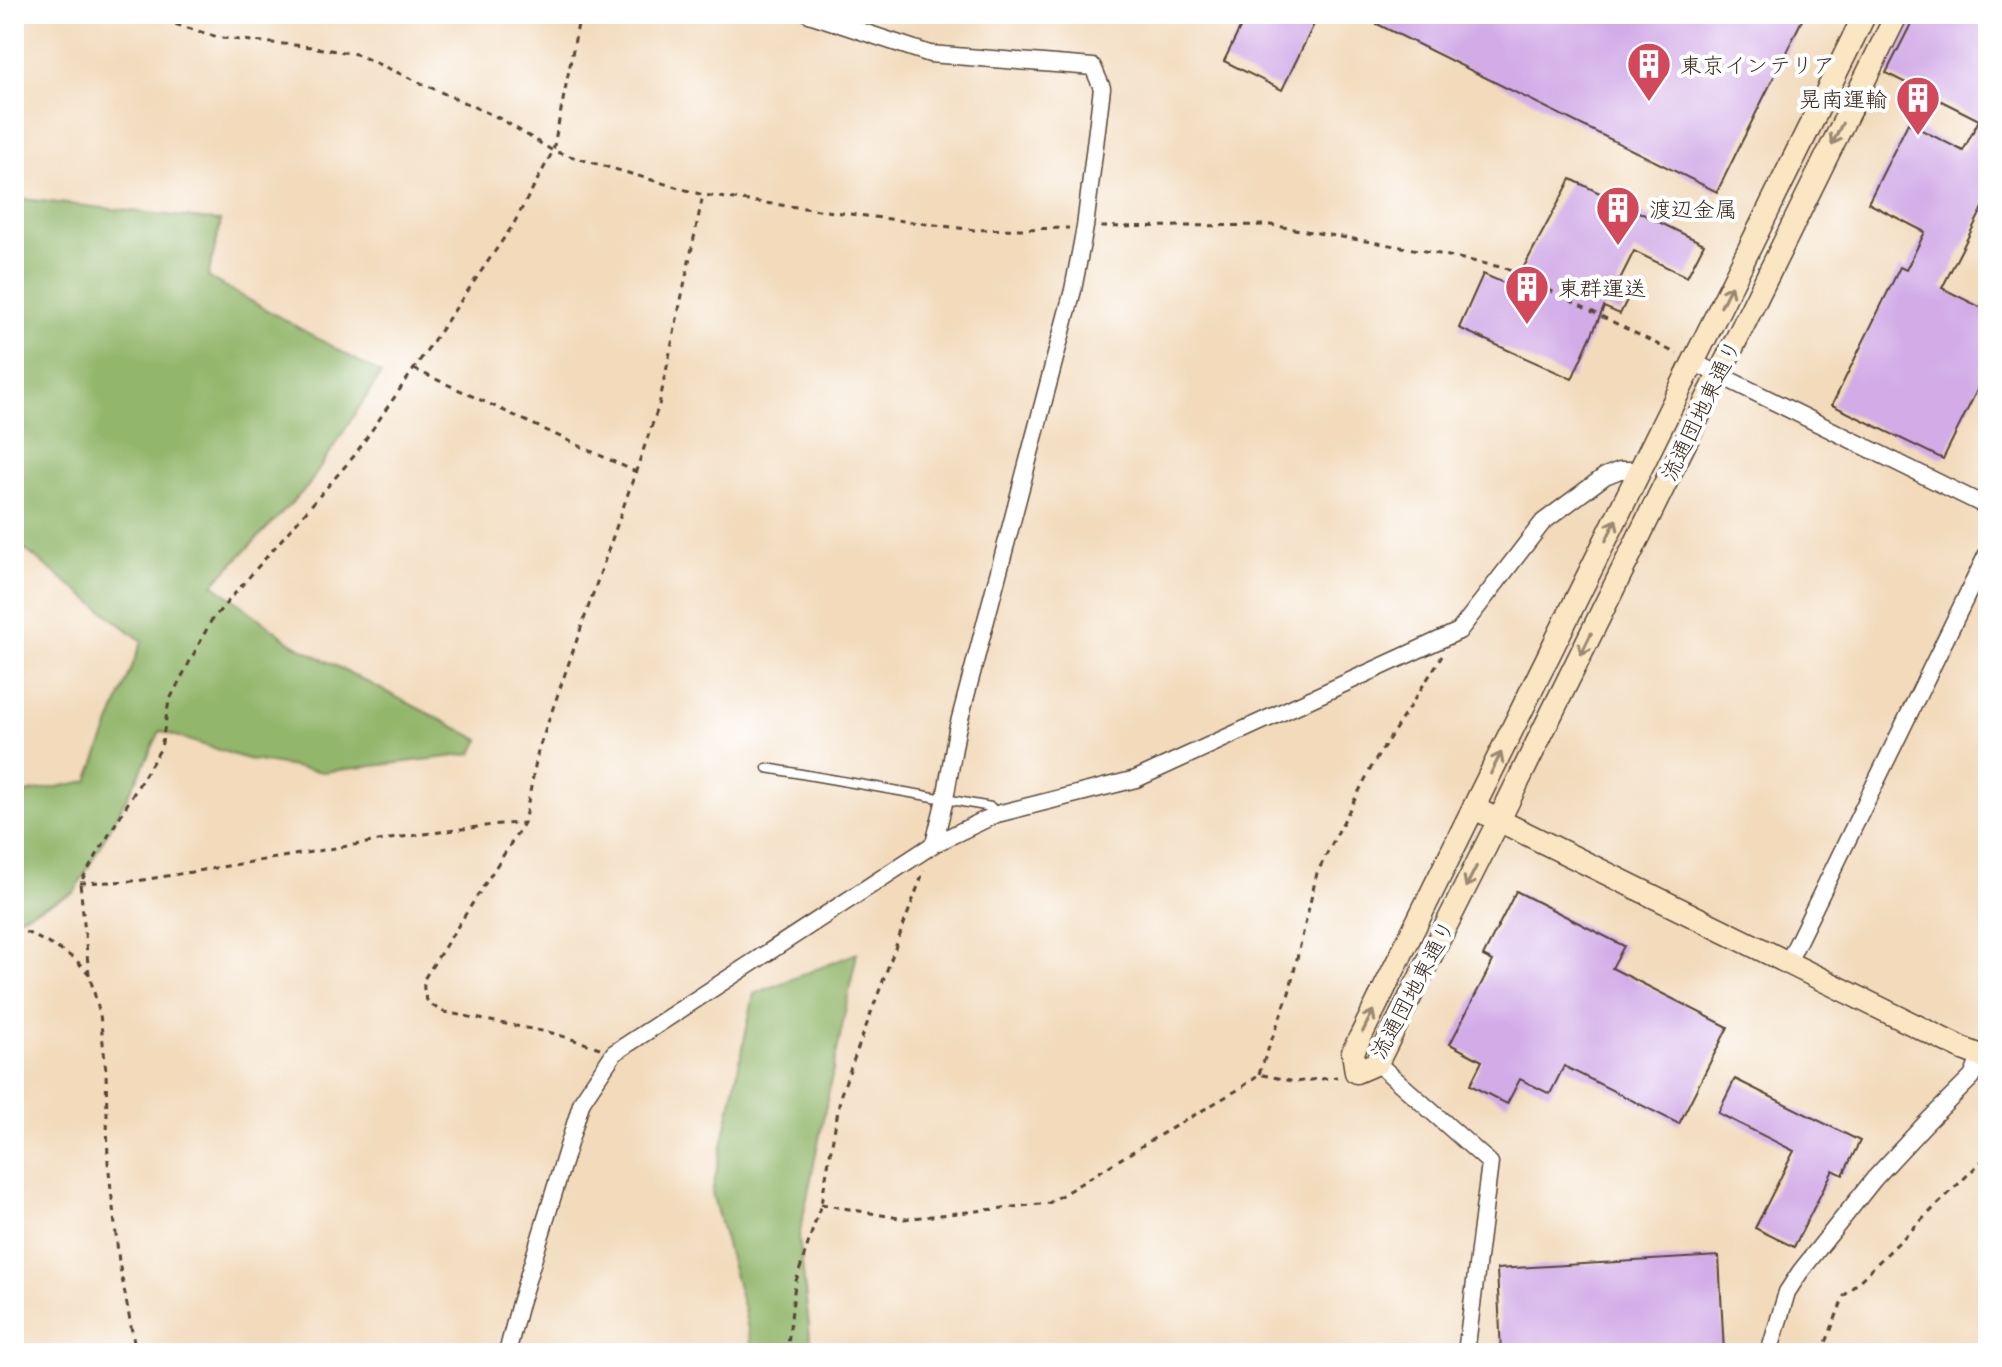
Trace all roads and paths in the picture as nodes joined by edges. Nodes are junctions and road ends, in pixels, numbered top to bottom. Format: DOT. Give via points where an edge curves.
graph roads {
  1 [pos="141,14"];
  2 [pos="580,14"];
  3 [pos="809,14"];
  4 [pos="1865,14"];
  5 [pos="1897,14"];
  6 [pos="553,151"];
  7 [pos="703,195"];
  8 [pos="1085,227"];
  9 [pos="1693,362"];
  10 [pos="412,369"];
  11 [pos="1718,374"];
  12 [pos="1640,470"];
  13 [pos="636,472"];
  14 [pos="1988,507"];
  15 [pos="1988,552"];
  16 [pos="1459,631"];
  17 [pos="767,768"];
  18 [pos="945,799"];
  19 [pos="1474,808"];
  20 [pos="997,814"];
  21 [pos="1499,820"];
  22 [pos="524,823"];
  23 [pos="934,844"];
  24 [pos="80,883"];
  25 [pos="14,928"];
  26 [pos="1788,962"];
  27 [pos="89,974"];
  28 [pos="614,1053"];
  29 [pos="1985,1055"];
  30 [pos="1377,1063"];
  31 [pos="1356,1072"];
  32 [pos="1259,1074"];
  33 [pos="1988,1155"];
  34 [pos="821,1204"];
  35 [pos="136,1353"];
  36 [pos="507,1353"];
  37 [pos="787,1353"];
  38 [pos="1466,1353"];
  39 [pos="1769,1353"];
  40 [pos="1822,1353"];
  1 -- 6 [label="path" via="221,38 356,54 501,119"];
  2 -- 6 [label="path"];
  3 -- 8 [label="street" via="930,54 1093,67 1102,88"];
  9 -- 4 [label="street, 流通団地東通り, one-way"];
  5 -- 11 [label="street, 流通団地東通り, one-way"];
  6 -- 7 [label="path"];
  6 -- 10 [label="path" via="513,225"];
  7 -- 8 [label="path" via="974,230"];
  7 -- 13 [label="path" via="659,405"];
  8 -- 9 [label="path" via="1271,225 1505,268"];
  8 -- 18 [label="street" via="957,730"];
  9 -- 11 [label="street"];
  9 -- 12 [label="street, 流通団地東通り"];
  10 -- 13 [label="path"];
  10 -- 24 [label="path" via="354,456 211,621 169,701 161,748"];
  11 -- 14 [label="street"];
  11 -- 21 [label="street, 流通団地東通り, one-way"];
  12 -- 16 [label="street" via="1605,476 1543,522"];
  19 -- 12 [label="street, 流通団地東通り, one-way"];
  13 -- 22 [label="path" via="538,751"];
  15 -- 26 [label="street"];
  16 -- 20 [label="street" via="1136,779"];
  16 -- 32 [label="path" via="1373,764 1317,873 1289,993"];
  17 -- 18 [label="lane"];
  18 -- 20 [label="lane" via="991,807"];
  18 -- 23 [label="street"];
  19 -- 21 [label="street"];
  31 -- 19 [label="street, 流通団地東通り, one-way" via="1353,1052"];
  20 -- 23 [label="street"];
  21 -- 26 [label="street"];
  21 -- 30 [label="street, 流通団地東通り, one-way"];
  22 -- 24 [label="path" via="402,837 137,881"];
  22 -- 28 [label="path" via="424,979 423,996 444,1012 552,1033"];
  23 -- 28 [label="street"];
  23 -- 34 [label="path" via="841,1094"];
  24 -- 27 [label="path"];
  25 -- 27 [label="path" via="75,959"];
  26 -- 29 [label="street"];
  27 -- 35 [label="path" via="100,1014 108,1162"];
  28 -- 36 [label="street" via="582,1101"];
  29 -- 39 [label="street" via="1972,1077 1874,1179 1800,1272 1787,1292"];
  30 -- 31 [label="street, 流通団地東通り"];
  30 -- 38 [label="street" via="1490,1163"];
  31 -- 32 [label="path" via="1295,1082"];
  32 -- 34 [label="path" via="1049,1203 904,1219"];
  33 -- 40 [label="path" via="1844,1296"];
  34 -- 37 [label="path" via="795,1284"];
}
